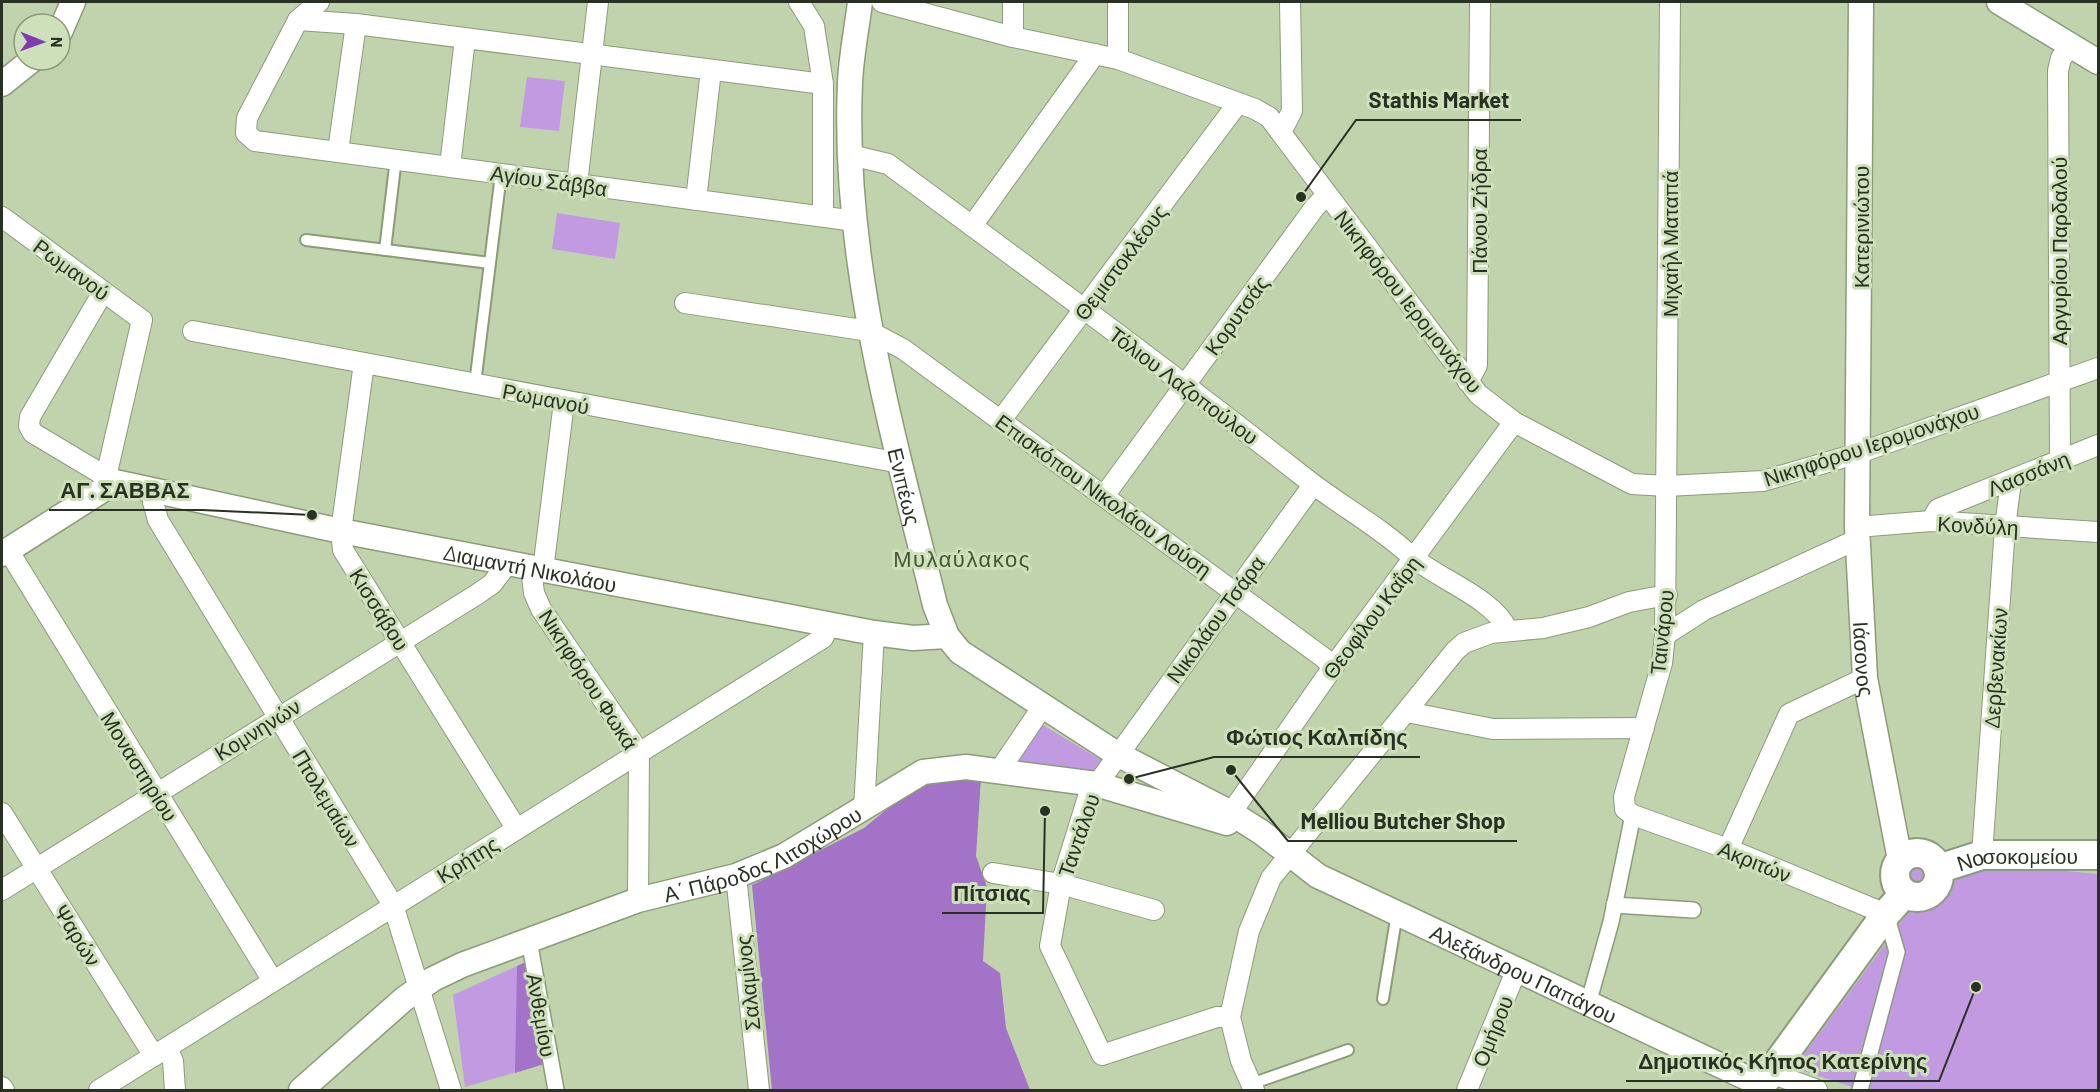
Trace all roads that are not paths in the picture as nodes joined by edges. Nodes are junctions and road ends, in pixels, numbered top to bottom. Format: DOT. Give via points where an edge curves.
graph roads {
  1 [pos="319,2"];
  2 [pos="598,2"];
  3 [pos="799,2"];
  4 [pos="860,2"];
  5 [pos="882,2"];
  6 [pos="1013,2"];
  7 [pos="1118,2"];
  8 [pos="1290,2"];
  9 [pos="1480,2"];
  10 [pos="1670,2"];
  11 [pos="1861,2"];
  12 [pos="1999,2"];
  13 [pos="298,20"];
  14 [pos="356,24"];
  15 [pos="1013,37"];
  16 [pos="465,39"];
  17 [pos="2072,46"];
  18 [pos="1095,54"];
  19 [pos="591,56"];
  20 [pos="1118,59"];
  21 [pos="2098,61"];
  22 [pos="711,70"];
  23 [pos="17,72"];
  24 [pos="2,84"];
  25 [pos="823,84"];
  26 [pos="1238,103"];
  27 [pos="1281,132"];
  28 [pos="338,151"];
  29 [pos="851,156"];
  30 [pos="396,158"];
  31 [pos="450,166"];
  32 [pos="501,174"];
  33 [pos="577,184"];
  34 [pos="1327,195"];
  35 [pos="696,200"];
  36 [pos="823,216"];
  37 [pos="2,217"];
  38 [pos="855,220"];
  39 [pos="972,226"];
  40 [pos="306,240"];
  41 [pos="385,250"];
  42 [pos="490,263"];
  43 [pos="103,292"];
  44 [pos="685,303"];
  45 [pos="1084,309"];
  46 [pos="193,331"];
  47 [pos="869,331"];
  48 [pos="364,363"];
  49 [pos="2098,368"];
  50 [pos="1468,382"];
  51 [pos="2058,382"];
  52 [pos="475,384"];
  53 [pos="1186,384"];
  54 [pos="564,402"];
  55 [pos="1001,420"];
  56 [pos="1514,422"];
  57 [pos="2098,445"];
  58 [pos="1859,453"];
  59 [pos="2060,461"];
  60 [pos="900,463"];
  61 [pos="111,479"];
  62 [pos="2011,482"];
  63 [pos="1313,485"];
  64 [pos="1667,486"];
  65 [pos="156,490"];
  66 [pos="1104,496"];
  67 [pos="1931,521"];
  68 [pos="2005,526"];
  69 [pos="341,531"];
  70 [pos="2098,532"];
  71 [pos="1858,533"];
  72 [pos="4,548"];
  73 [pos="1414,558"];
  74 [pos="527,567"];
  75 [pos="1235,592"];
  76 [pos="1667,595"];
  77 [pos="830,623"];
  78 [pos="1507,629"];
  79 [pos="874,633"];
  80 [pos="1665,635"];
  81 [pos="947,636"];
  82 [pos="400,640"];
  83 [pos="1333,668"];
  84 [pos="1865,678"];
  85 [pos="1043,706"];
  86 [pos="1407,712"];
  87 [pos="278,717"];
  88 [pos="1644,728"];
  89 [pos="639,752"];
  90 [pos="1117,754"];
  91 [pos="999,771"];
  92 [pos="1096,784"];
  93 [pos="156,793"];
  94 [pos="864,809"];
  95 [pos="1629,812"];
  96 [pos="2,813"];
  97 [pos="1231,813"];
  98 [pos="516,828"];
  99 [pos="1261,832"];
  100 [pos="1728,849"];
  101 [pos="1290,854"];
  102 [pos="1982,855"];
  103 [pos="2098,855"];
  104 [pos="1900,860"];
  105 [pos="36,869"];
  106 [pos="1938,869"];
  107 [pos="993,873"];
  108 [pos="736,876"];
  109 [pos="1061,885"];
  110 [pos="2,890"];
  111 [pos="638,900"];
  112 [pos="1895,904"];
  113 [pos="393,905"];
  114 [pos="1614,905"];
  115 [pos="1154,910"];
  116 [pos="1693,910"];
  117 [pos="1397,914"];
  118 [pos="529,940"];
  119 [pos="1516,971"];
  120 [pos="273,981"];
  121 [pos="418,987"];
  122 [pos="1383,999"];
  123 [pos="1588,1004"];
  124 [pos="1230,1017"];
  125 [pos="1348,1050"];
  126 [pos="160,1052"];
  127 [pos="1763,1083"];
  128 [pos="1252,1087"];
  129 [pos="99,1090"];
  130 [pos="175,1090"];
  131 [pos="301,1090"];
  132 [pos="451,1090"];
  133 [pos="556,1090"];
  134 [pos="759,1090"];
  135 [pos="1467,1090"];
  136 [pos="1816,1090"];
  137 [pos="1860,1090"];
  1 -- 13 [label="street"];
  2 -- 19 [label="street"];
  3 -- 25 [label="street" via="814,26"];
  4 -- 29 [label="street, Ενιπέως" via="850,82"];
  5 -- 15 [label="street, Νικηφόρου Ιερομονάχου"];
  6 -- 15 [label="street"];
  7 -- 20 [label="street"];
  8 -- 27 [label="street" via="1292,111"];
  9 -- 50 [label="street, Πάνου Ζήδρα" via="1478,365"];
  10 -- 64 [label="street, Μιχαήλ Ματαπά"];
  11 -- 58 [label="street, Κατερινιώτου"];
  12 -- 17 [label="street"];
  13 -- 14 [label="street"];
  13 -- 28 [label="street, Αγίου Σάββα" via="247,118 246,133 255,141"];
  14 -- 16 [label="street"];
  14 -- 28 [label="street"];
  15 -- 18 [label="street, Νικηφόρου Ιερομονάχου"];
  16 -- 19 [label="street"];
  16 -- 31 [label="street"];
  17 -- 21 [label="street"];
  17 -- 51 [label="street, Αργυρίου Παρδαλού" via="2061,58 2058,71"];
  18 -- 20 [label="street, Νικηφόρου Ιερομονάχου"];
  18 -- 39 [label="street"];
  19 -- 22 [label="street"];
  19 -- 33 [label="street"];
  20 -- 26 [label="street, Νικηφόρου Ιερομονάχου"];
  22 -- 25 [label="street"];
  22 -- 35 [label="street"];
  23 -- 24 [label="street"];
  25 -- 36 [label="street"];
  26 -- 27 [label="street, Νικηφόρου Ιερομονάχου" via="1269,117"];
  26 -- 45 [label="street, Θεμιστοκλέους"];
  27 -- 34 [label="street, Νικηφόρου Ιερομονάχου"];
  28 -- 30 [label="street, Αγίου Σάββα"];
  29 -- 38 [label="street, Ενιπέως"];
  29 -- 39 [label="street, Τόλιου Λαζοπούλου" via="888,164"];
  30 -- 31 [label="street, Αγίου Σάββα"];
  30 -- 41 [label="lane"];
  31 -- 32 [label="street, Αγίου Σάββα"];
  32 -- 33 [label="street, Αγίου Σάββα"];
  32 -- 42 [label="lane"];
  33 -- 35 [label="street, Αγίου Σάββα"];
  34 -- 50 [label="street, Νικηφόρου Ιερομονάχου"];
  34 -- 53 [label="street, Κορυτσάς"];
  35 -- 36 [label="street, Αγίου Σάββα"];
  36 -- 38 [label="street, Αγίου Σάββα"];
  37 -- 43 [label="street, Ρωμανού"];
  38 -- 47 [label="street, Ενιπέως"];
  39 -- 45 [label="street, Τόλιου Λαζοπούλου"];
  40 -- 41 [label="lane"];
  41 -- 42 [label="lane"];
  42 -- 52 [label="lane"];
  43 -- 61 [label="street, Ρωμανού" via="142,320"];
  43 -- 61 [label="street" via="30,417 30,426 33,434"];
  44 -- 47 [label="street, Επισκόπου Νικολάου Λούση"];
  45 -- 53 [label="street, Τόλιου Λαζοπούλου"];
  45 -- 55 [label="street, Θεμιστοκλέους"];
  46 -- 48 [label="street, Ρωμανού"];
  47 -- 55 [label="street, Επισκόπου Νικολάου Λούση" via="903,349"];
  47 -- 60 [label="street, Ενιπέως"];
  48 -- 52 [label="street, Ρωμανού"];
  48 -- 69 [label="street, Κισσάβου"];
  49 -- 51 [label="street, Νικηφόρου Ιερομονάχου"];
  50 -- 56 [label="street, Νικηφόρου Ιερομονάχου"];
  51 -- 58 [label="street, Νικηφόρου Ιερομονάχου"];
  51 -- 59 [label="street, Αργυρίου Παρδαλού"];
  52 -- 54 [label="street, Ρωμανού"];
  53 -- 63 [label="street, Τόλιου Λαζοπούλου"];
  53 -- 66 [label="street, Κορυτσάς"];
  54 -- 60 [label="street, Ρωμανού"];
  54 -- 74 [label="street, Νικηφόρου Φωκά"];
  55 -- 66 [label="street, Επισκόπου Νικολάου Λούση"];
  56 -- 64 [label="street, Νικηφόρου Ιερομονάχου" via="1632,484"];
  56 -- 73 [label="street, Θεοφίλου Καΐρη"];
  57 -- 59 [label="street, Λασσάνη"];
  58 -- 64 [label="street, Νικηφόρου Ιερομονάχου" via="1763,481"];
  58 -- 71 [label="street, Ιάσονος"];
  59 -- 62 [label="street, Λασσάνη"];
  60 -- 81 [label="street, Ενιπέως" via="934,604"];
  61 -- 65 [label="street, Διαμαντή Νικολάου"];
  61 -- 72 [label="street"];
  62 -- 67 [label="street, Λασσάνη" via="1938,509"];
  62 -- 68 [label="street, Δερβενακίων"];
  63 -- 73 [label="street, Τόλιου Λαζοπούλου"];
  63 -- 75 [label="street, Νικολάου Τσάρα"];
  64 -- 76 [label="street, Ταινάρου"];
  65 -- 69 [label="street, Διαμαντή Νικολάου"];
  65 -- 87 [label="street, Πτολεμαίων" via="153,502 158,519"];
  66 -- 75 [label="street, Επισκόπου Νικολάου Λούση"];
  67 -- 68 [label="street, Κονδύλη"];
  67 -- 71 [label="street, Κονδύλη"];
  68 -- 70 [label="street, Κονδύλη"];
  68 -- 102 [label="street, Δερβενακίων"];
  69 -- 74 [label="street, Διαμαντή Νικολάου"];
  69 -- 82 [label="street, Κισσάβου" via="343,550"];
  71 -- 80 [label="street" via="1704,610"];
  71 -- 84 [label="street, Ιάσονος"];
  72 -- 93 [label="street, Μοναστηρίου"];
  73 -- 78 [label="street, Τόλιου Λαζοπούλου" via="1498,614"];
  73 -- 83 [label="street, Θεοφίλου Καΐρη"];
  74 -- 77 [label="street, Διαμαντή Νικολάου"];
  74 -- 82 [label="street, Κομνηνών"];
  74 -- 89 [label="street, Νικηφόρου Φωκά" via="541,609"];
  75 -- 83 [label="street, Επισκόπου Νικολάου Λούση"];
  75 -- 90 [label="street, Νικολάου Τσάρα"];
  76 -- 78 [label="street" via="1629,602 1543,628"];
  76 -- 80 [label="street, Ταινάρου"];
  77 -- 79 [label="street, Διαμαντή Νικολάου"];
  77 -- 89 [label="street, Κρήτης" via="823,638"];
  78 -- 86 [label="street" via="1464,643"];
  79 -- 81 [label="street, Διαμαντή Νικολάου" via="912,638"];
  79 -- 94 [label="street"];
  80 -- 88 [label="street, Ταινάρου" via="1662,663"];
  81 -- 85 [label="street, Ενιπέως" via="960,652"];
  82 -- 87 [label="street, Κομνηνών"];
  82 -- 98 [label="street, Κισσάβου"];
  83 -- 97 [label="street, Θεοφίλου Καΐρη"];
  84 -- 100 [label="street" via="1789,714"];
  84 -- 104 [label="street, Ιάσονος"];
  85 -- 90 [label="street, Ενιπέως"];
  85 -- 91 [label="street"];
  86 -- 88 [label="street" via="1493,729"];
  86 -- 101 [label="street"];
  87 -- 93 [label="street, Κομνηνών"];
  87 -- 113 [label="street, Πτολεμαίων"];
  88 -- 95 [label="street, Ταινάρου" via="1624,796"];
  89 -- 98 [label="street, Κρήτης"];
  89 -- 111 [label="street, Νικηφόρου Φωκά"];
  90 -- 92 [label="street, Ταντάλου"];
  90 -- 97 [label="street, Ενιπέως"];
  91 -- 92 [label="street, Α΄ Πάροδος Λιτοχώρου"];
  91 -- 94 [label="street, Α΄ Πάροδος Λιτοχώρου" via="966,766 922,772"];
  92 -- 99 [label="street, Α΄ Πάροδος Λιτοχώρου"];
  92 -- 109 [label="street, Ταντάλου" via="1088,797"];
  93 -- 105 [label="street, Κομνηνών"];
  93 -- 120 [label="street, Μοναστηρίου"];
  94 -- 108 [label="street, Α΄ Πάροδος Λιτοχώρου" via="784,856"];
  95 -- 100 [label="street, Ακριτών"];
  95 -- 114 [label="street, Ταινάρου"];
  96 -- 105 [label="street, Ψαρών"];
  97 -- 99 [label="street, Ενιπέως"];
  98 -- 113 [label="street, Κρήτης"];
  99 -- 101 [label="street, Ενιπέως"];
  100 -- 112 [label="street, Ακριτών"];
  101 -- 117 [label="street, Αλεξάνδρου Παπάγου" via="1318,876"];
  101 -- 124 [label="street" via="1271,878 1259,903"];
  102 -- 103 [label="main road, Νοσοκομείου"];
  102 -- 106 [label="main road, Νοσοκομείου"];
  104 -- 106 [label="main road" via="1918,853 1931,858"];
  104 -- 112 [label="main road" via="1894,874"];
  105 -- 110 [label="street, Κομνηνών"];
  105 -- 126 [label="street, Ψαρών"];
  106 -- 112 [label="main road" via="1933,891"];
  107 -- 109 [label="street"];
  108 -- 111 [label="street, Α΄ Πάροδος Λιτοχώρου"];
  108 -- 134 [label="street, Σαλαμίνος"];
  109 -- 115 [label="street"];
  109 -- 124 [label="street, Ταντάλου" via="1050,946 1102,1055 1217,1017"];
  111 -- 118 [label="street, Α΄ Πάροδος Λιτοχώρου"];
  112 -- 127 [label="main road"];
  112 -- 137 [label="street" via="1897,952"];
  113 -- 120 [label="street, Κρήτης"];
  113 -- 121 [label="street, Πτολεμαίων"];
  114 -- 116 [label="street"];
  114 -- 123 [label="street, Ταινάρου"];
  117 -- 119 [label="street, Αλεξάνδρου Παπάγου"];
  117 -- 122 [label="lane"];
  118 -- 121 [label="street, Α΄ Πάροδος Λιτοχώρου" via="462,965"];
  118 -- 133 [label="street, Ανθεμίου"];
  119 -- 123 [label="street, Αλεξάνδρου Παπάγου"];
  119 -- 135 [label="street, Ομήρου"];
  120 -- 126 [label="street, Κρήτης"];
  121 -- 131 [label="street, Α΄ Πάροδος Λιτοχώρου"];
  121 -- 132 [label="street, Πτολεμαίων"];
  123 -- 127 [label="street, Αλεξάνδρου Παπάγου"];
  124 -- 128 [label="street" via="1240,1061"];
  125 -- 128 [label="lane"];
  126 -- 129 [label="street, Κρήτης"];
  126 -- 130 [label="street, Ψαρών" via="173,1061"];
  127 -- 136 [label="street"];
}
